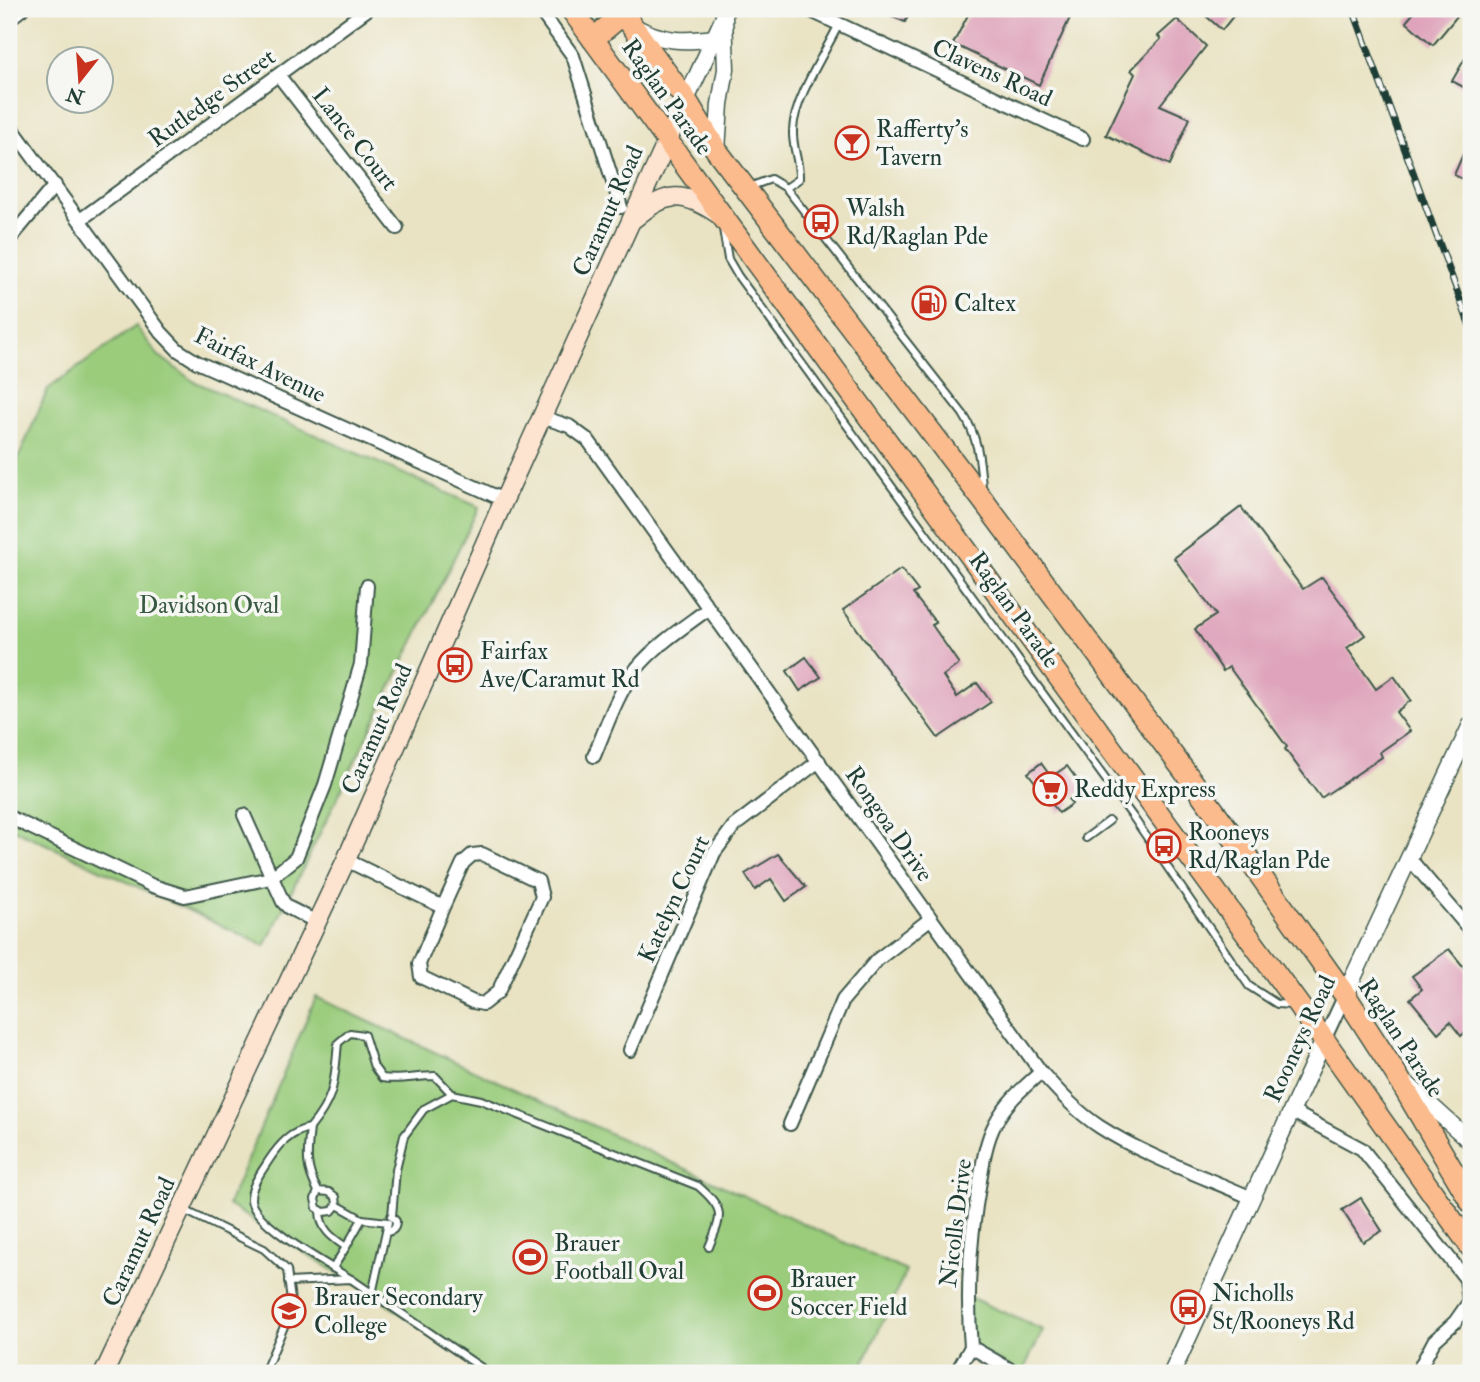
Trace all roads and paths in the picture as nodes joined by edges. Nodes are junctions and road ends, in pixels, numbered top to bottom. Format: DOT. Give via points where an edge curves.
graph roads {
  1 [pos="22,9"];
  2 [pos="368,9"];
  3 [pos="539,9"];
  4 [pos="571,9"];
  5 [pos="807,9"];
  6 [pos="726,13"];
  7 [pos="625,16"];
  8 [pos="9,19"];
  9 [pos="839,24"];
  10 [pos="714,38"];
  11 [pos="593,39"];
  12 [pos="573,56"];
  13 [pos="279,76"];
  14 [pos="686,100"];
  15 [pos="9,124"];
  16 [pos="1083,139"];
  17 [pos="666,140"];
  18 [pos="717,150"];
  19 [pos="55,185"];
  20 [pos="747,188"];
  21 [pos="786,188"];
  22 [pos="621,207"];
  23 [pos="721,216"];
  24 [pos="80,220"];
  25 [pos="629,223"];
  26 [pos="397,228"];
  27 [pos="9,240"];
  28 [pos="542,417"];
  29 [pos="982,499"];
  30 [pos="504,500"];
  31 [pos="367,586"];
  32 [pos="708,609"];
  33 [pos="1471,725"];
  34 [pos="594,756"];
  35 [pos="819,761"];
  36 [pos="244,815"];
  37 [pos="9,817"];
  38 [pos="1109,821"];
  39 [pos="1086,838"];
  40 [pos="1409,858"];
  41 [pos="346,860"];
  42 [pos="271,878"];
  43 [pos="443,907"];
  44 [pos="930,919"];
  45 [pos="317,922"];
  46 [pos="1471,931"];
  47 [pos="1345,995"];
  48 [pos="1324,1040"];
  49 [pos="630,1050"];
  50 [pos="1041,1072"];
  51 [pos="1396,1074"];
  52 [pos="452,1094"];
  53 [pos="1291,1111"];
  54 [pos="790,1124"];
  55 [pos="310,1128"];
  56 [pos="1471,1142"];
  57 [pos="318,1191"];
  58 [pos="1252,1198"];
  59 [pos="1471,1202"];
  60 [pos="337,1205"];
  61 [pos="182,1209"];
  62 [pos="320,1210"];
  63 [pos="362,1219"];
  64 [pos="390,1219"];
  65 [pos="346,1247"];
  66 [pos="709,1247"];
  67 [pos="1471,1247"];
  68 [pos="333,1268"];
  69 [pos="351,1279"];
  70 [pos="288,1282"];
  71 [pos="372,1294"];
  72 [pos="971,1347"];
  73 [pos="104,1373"];
  74 [pos="264,1373"];
  75 [pos="489,1373"];
  76 [pos="956,1373"];
  77 [pos="1016,1373"];
  78 [pos="1172,1373"];
  79 [pos="1417,1373"];
  1 -- 8 [label="street"];
  2 -- 13 [label="street, Rutledge Street"];
  3 -- 12 [label="street"];
  4 -- 11 [label="highway, Raglan Parade"];
  5 -- 9 [label="street, Clavens Road"];
  6 -- 10 [label="street"];
  6 -- 18 [label="street" via="726,69"];
  7 -- 10 [label="street" via="653,36 671,41"];
  7 -- 11 [label="highway"];
  7 -- 14 [label="highway, Raglan Parade"];
  9 -- 16 [label="street, Clavens Road"];
  9 -- 21 [label="lane" via="795,111 793,141 799,179"];
  10 -- 14 [label="street"];
  11 -- 12 [label="street"];
  11 -- 17 [label="highway, Raglan Parade"];
  12 -- 22 [label="street"];
  13 -- 24 [label="street, Rutledge Street"];
  13 -- 26 [label="street, Lance Court"];
  14 -- 17 [label="main road, Caramut Road"];
  14 -- 18 [label="highway, Raglan Parade"];
  15 -- 19 [label="street, Fairfax Avenue"];
  17 -- 23 [label="highway, Raglan Parade"];
  17 -- 25 [label="main road, Caramut Road"];
  18 -- 20 [label="highway, Raglan Parade"];
  19 -- 24 [label="street, Fairfax Avenue"];
  19 -- 27 [label="street"];
  20 -- 21 [label="lane" via="771,178"];
  20 -- 29 [label="highway, Raglan Parade"];
  21 -- 29 [label="lane" via="972,427 979,450"];
  23 -- 25 [label="main road" via="694,200 669,197"];
  23 -- 48 [label="highway, Raglan Parade"];
  24 -- 30 [label="street, Fairfax Avenue" via="178,350"];
  25 -- 28 [label="main road, Caramut Road"];
  28 -- 30 [label="main road, Caramut Road"];
  28 -- 32 [label="street, Rongoa Drive" via="569,426 588,440"];
  29 -- 47 [label="highway, Raglan Parade"];
  30 -- 41 [label="main road, Caramut Road"];
  31 -- 42 [label="street" via="361,664 326,785 296,858"];
  32 -- 34 [label="street" via="655,649 636,670"];
  32 -- 35 [label="street, Rongoa Drive"];
  33 -- 40 [label="street, Rooneys Road"];
  35 -- 44 [label="street, Rongoa Drive"];
  35 -- 49 [label="street, Katelyn Court" via="734,826 714,853"];
  36 -- 42 [label="street"];
  37 -- 42 [label="street" via="153,886 185,896"];
  38 -- 39 [label="lane"];
  40 -- 46 [label="street"];
  40 -- 47 [label="street, Rooneys Road"];
  41 -- 43 [label="street"];
  41 -- 45 [label="main road, Caramut Road"];
  42 -- 45 [label="street" via="289,908"];
  43 -- 43 [label="street" via="419,964 421,977 483,1004 498,992 542,897 538,881 482,854 472,855 463,863"];
  44 -- 50 [label="street, Rongoa Drive"];
  44 -- 54 [label="street" via="877,960 843,1000"];
  45 -- 61 [label="main road, Caramut Road"];
  47 -- 48 [label="street, Rooneys Road"];
  47 -- 51 [label="highway, Raglan Parade"];
  48 -- 53 [label="street, Rooneys Road"];
  48 -- 67 [label="highway, Raglan Parade"];
  50 -- 58 [label="street, Rongoa Drive" via="1075,1108 1101,1127"];
  50 -- 72 [label="street, Nicolls Drive" via="1009,1101 994,1126 984,1157 973,1218 967,1300"];
  51 -- 56 [label="street"];
  51 -- 59 [label="highway, Raglan Parade"];
  52 -- 55 [label="lane" via="435,1076 382,1078 365,1035 350,1033 338,1043 334,1090"];
  52 -- 64 [label="lane" via="424,1109 404,1136"];
  52 -- 66 [label="lane" via="481,1100 698,1186 715,1201 721,1220"];
  53 -- 58 [label="street, Rooneys Road"];
  53 -- 79 [label="street" via="1362,1149 1466,1279 1469,1302 1434,1341"];
  55 -- 57 [label="lane" via="309,1175"];
  55 -- 68 [label="lane" via="300,1129 279,1145 256,1180 251,1200 268,1226"];
  57 -- 60 [label="lane" via="336,1197"];
  57 -- 62 [label="lane" via="315,1199"];
  58 -- 78 [label="street, Rooneys Road"];
  60 -- 62 [label="lane" via="332,1211"];
  60 -- 63 [label="lane"];
  61 -- 70 [label="lane" via="264,1249 286,1270"];
  61 -- 73 [label="main road, Caramut Road"];
  62 -- 65 [label="lane" via="326,1232"];
  63 -- 64 [label="lane"];
  63 -- 65 [label="lane"];
  64 -- 71 [label="lane"];
  65 -- 68 [label="lane"];
  68 -- 69 [label="lane"];
  69 -- 70 [label="lane"];
  69 -- 71 [label="lane"];
  70 -- 74 [label="lane" via="292,1308"];
  71 -- 75 [label="lane"];
  72 -- 76 [label="street"];
  72 -- 77 [label="street"];
}
